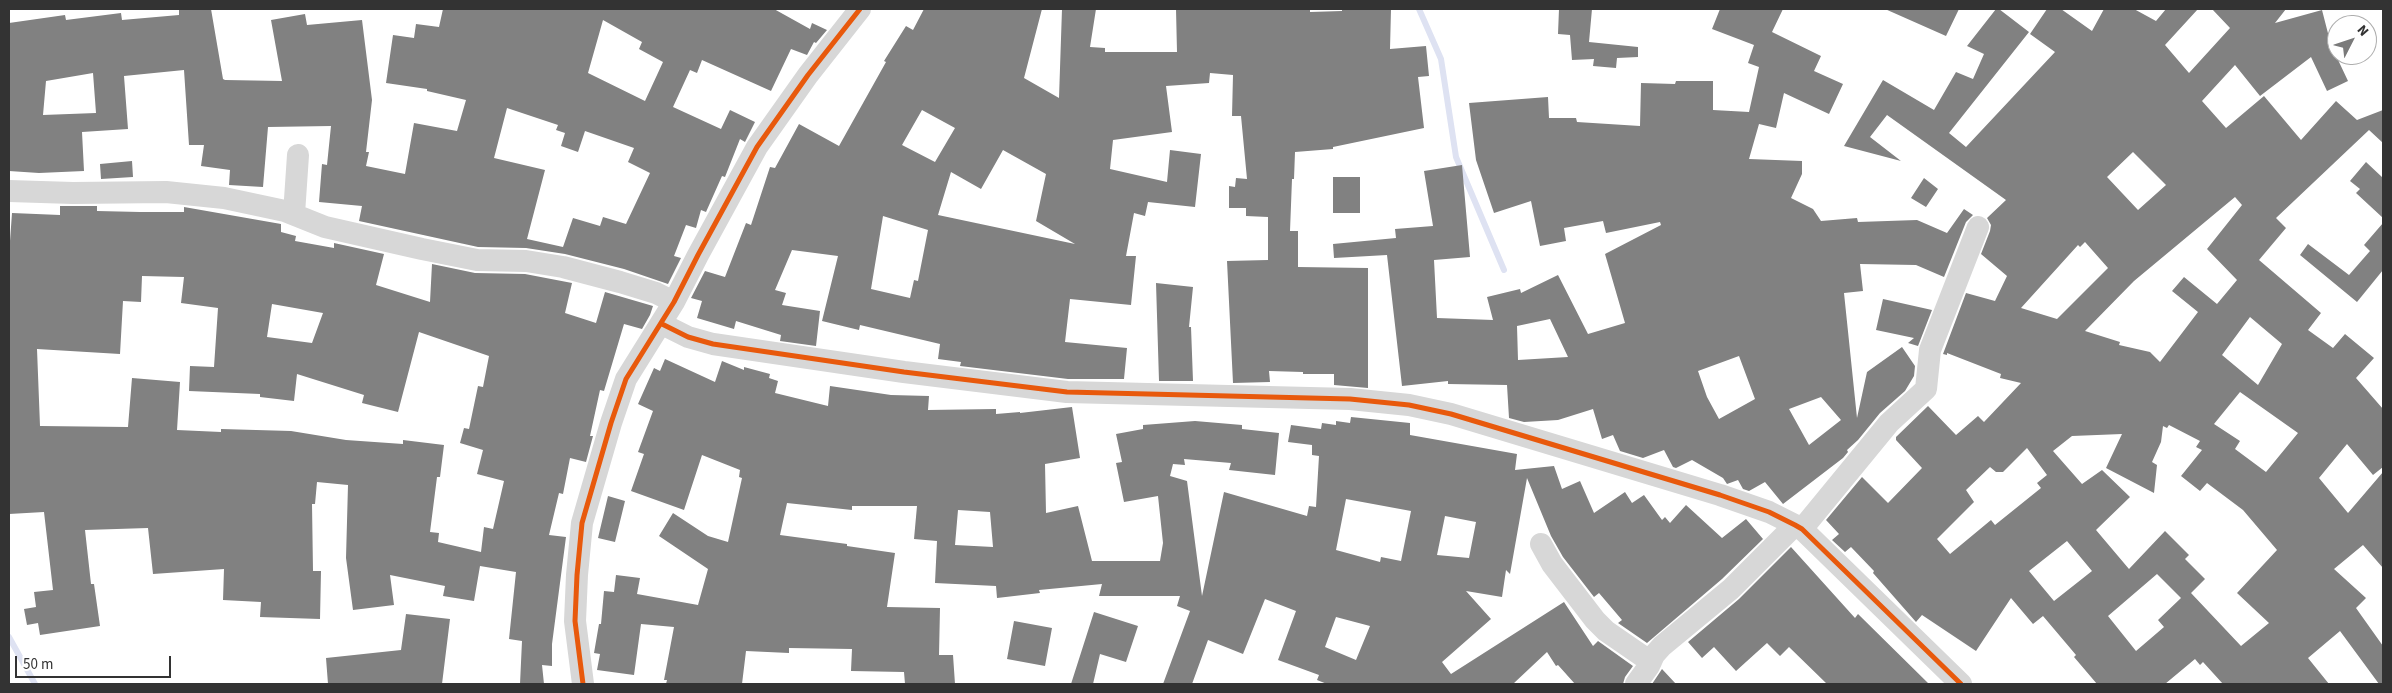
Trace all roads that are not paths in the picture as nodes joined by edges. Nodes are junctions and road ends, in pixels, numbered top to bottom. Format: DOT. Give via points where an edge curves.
graph roads {
  1 [pos="860,9"];
  2 [pos="298,155"];
  3 [pos="9,191"];
  4 [pos="294,214"];
  5 [pos="1978,227"];
  6 [pos="674,302"];
  7 [pos="662,324"];
  8 [pos="1798,527"];
  9 [pos="1541,544"];
  10 [pos="1651,662"];
  11 [pos="582,684"];
  12 [pos="1636,684"];
  13 [pos="1961,684"];
  1 -- 6 [label="street" via="808,75 758,147"];
  2 -- 4 [label="street"];
  3 -- 4 [label="street" via="166,192 224,198"];
  4 -- 6 [label="street" via="325,226 422,249 477,260 526,261 563,268 656,293"];
  5 -- 8 [label="street" via="1930,350 1926,389 1889,423"];
  6 -- 7 [label="street"];
  7 -- 8 [label="street" via="688,337 713,344 1067,392 1279,396 1409,404 1720,495 1769,512"];
  7 -- 11 [label="street" via="626,379 582,523 575,621"];
  8 -- 10 [label="street" via="1731,589 1662,646"];
  8 -- 13 [label="street"];
  9 -- 10 [label="street" via="1552,564 1606,632"];
  10 -- 12 [label="street"];
}
